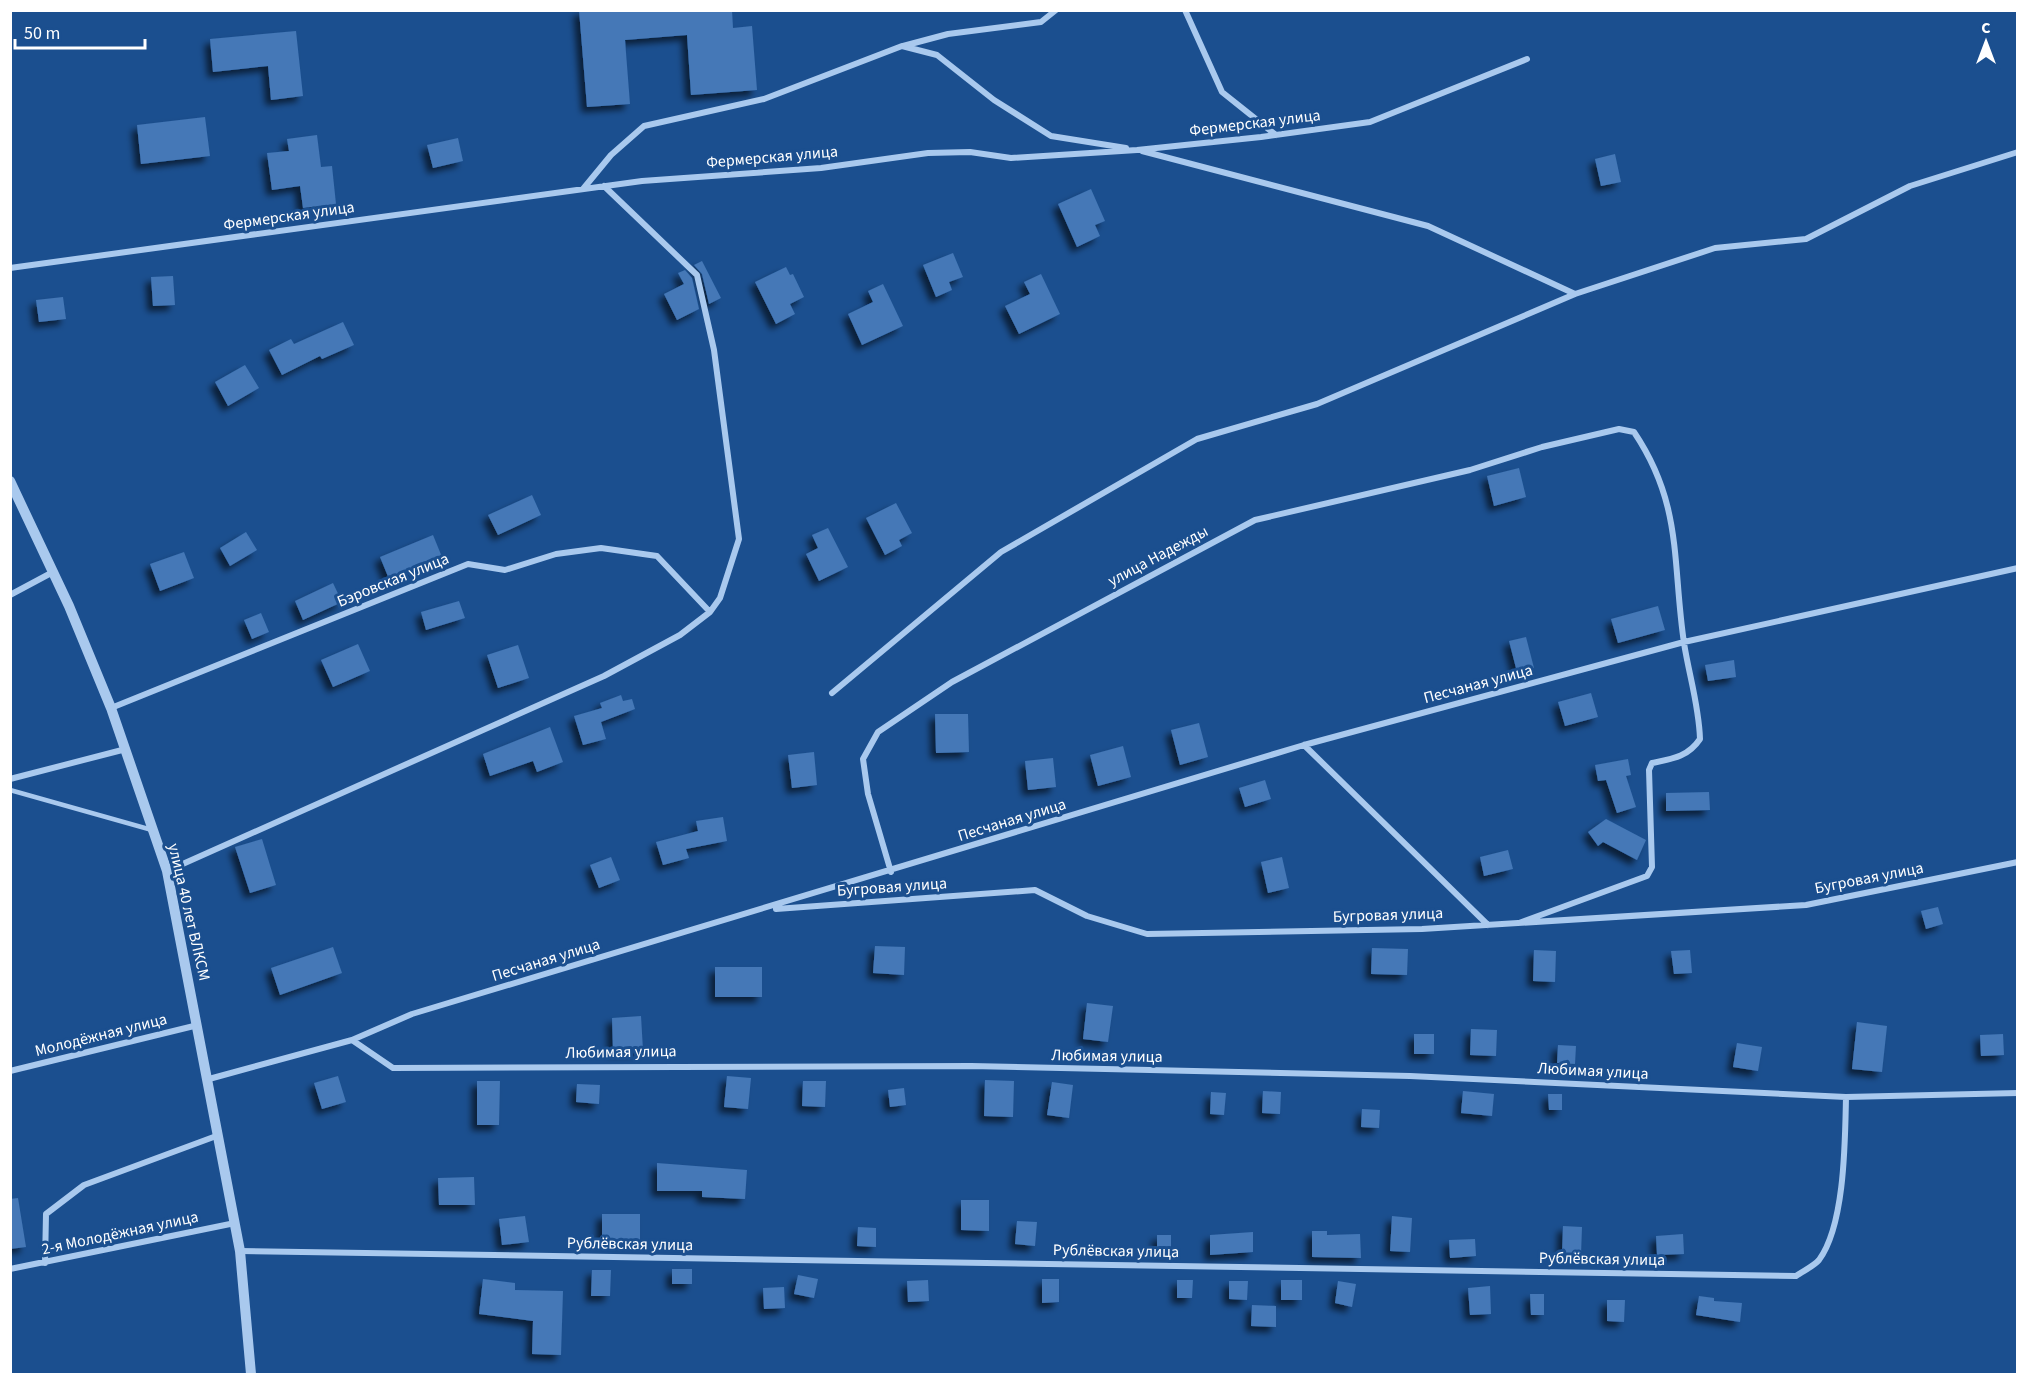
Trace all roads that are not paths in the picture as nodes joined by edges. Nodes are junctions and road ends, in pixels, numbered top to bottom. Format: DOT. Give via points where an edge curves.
graph roads {
  1 [pos="1056,10"];
  2 [pos="1185,10"];
  3 [pos="902,46"];
  4 [pos="1527,59"];
  5 [pos="1276,135"];
  6 [pos="1137,150"];
  7 [pos="2018,152"];
  8 [pos="604,186"];
  9 [pos="583,189"];
  10 [pos="10,268"];
  11 [pos="1575,294"];
  12 [pos="10,481"];
  13 [pos="2018,568"];
  14 [pos="53,572"];
  15 [pos="10,595"];
  16 [pos="710,612"];
  17 [pos="1684,642"];
  18 [pos="832,693"];
  19 [pos="111,708"];
  20 [pos="1304,745"];
  21 [pos="126,749"];
  22 [pos="10,779"];
  23 [pos="10,790"];
  24 [pos="153,830"];
  25 [pos="2018,862"];
  26 [pos="167,871"];
  27 [pos="891,872"];
  28 [pos="764,910"];
  29 [pos="1519,923"];
  30 [pos="1488,925"];
  31 [pos="198,1024"];
  32 [pos="352,1040"];
  33 [pos="10,1071"];
  34 [pos="209,1078"];
  35 [pos="2018,1093"];
  36 [pos="1846,1097"];
  37 [pos="219,1135"];
  38 [pos="236,1223"];
  39 [pos="240,1251"];
  40 [pos="45,1263"];
  41 [pos="10,1269"];
  42 [pos="251,1374"];
  1 -- 3 [label="street" via="1041,22 948,34"];
  2 -- 5 [label="street" via="1222,92"];
  3 -- 6 [label="street" via="937,55 994,100 1051,136"];
  3 -- 9 [label="street" via="764,99 644,126 611,155"];
  4 -- 5 [label="street, Фермерская улица" via="1370,122"];
  5 -- 6 [label="street, Фермерская улица"];
  6 -- 8 [label="street, Фермерская улица" via="1011,158 970,152 928,153 821,168"];
  6 -- 11 [label="street" via="1428,226"];
  7 -- 11 [label="street" via="1910,186 1806,239 1715,248"];
  8 -- 9 [label="street, Фермерская улица"];
  8 -- 16 [label="street" via="697,275 714,350 739,539 720,598"];
  9 -- 10 [label="street, Фермерская улица"];
  11 -- 18 [label="street" via="1317,404 1197,439 1001,552"];
  12 -- 14 [label="street, улица 40 лет ВЛКСМ"];
  13 -- 17 [label="street, Песчаная улица"];
  14 -- 15 [label="street"];
  14 -- 19 [label="street, улица 40 лет ВЛКСМ"];
  16 -- 19 [label="street, Бэровская улица" via="657,556 601,548 556,554 505,570 468,564"];
  16 -- 26 [label="street" via="680,635 603,675"];
  17 -- 20 [label="street, Песчаная улица"];
  17 -- 27 [label="street, улица Надежды" via="1670,509 1657,470 1634,432 1619,429 1542,447 1470,470 1255,520 952,682 878,732 863,759 868,794"];
  17 -- 29 [label="street" via="1700,739 1693,750 1652,763 1649,770 1652,867 1647,876"];
  19 -- 21 [label="street, улица 40 лет ВЛКСМ"];
  20 -- 27 [label="street, Песчаная улица"];
  20 -- 30 [label="street"];
  21 -- 22 [label="street"];
  21 -- 24 [label="street, улица 40 лет ВЛКСМ"];
  23 -- 24 [label="lane"];
  24 -- 26 [label="street, улица 40 лет ВЛКСМ"];
  25 -- 29 [label="street, Бугровая улица" via="1806,905"];
  26 -- 31 [label="street, улица 40 лет ВЛКСМ"];
  27 -- 28 [label="street, Песчаная улица"];
  28 -- 30 [label="street, Бугровая улица" via="1035,890 1087,916 1147,934"];
  28 -- 32 [label="street, Песчаная улица" via="412,1014"];
  29 -- 30 [label="street, Бугровая улица"];
  31 -- 33 [label="street, Молодёжная улица"];
  31 -- 34 [label="street, улица 40 лет ВЛКСМ"];
  32 -- 34 [label="street"];
  32 -- 36 [label="street, Любимая улица" via="393,1068 971,1066 1410,1076"];
  34 -- 37 [label="street, улица 40 лет ВЛКСМ"];
  35 -- 36 [label="street, Любимая улица"];
  36 -- 39 [label="street, Рублёвская улица" via="1844,1159 1833,1228 1818,1261 1796,1276"];
  37 -- 38 [label="street, улица 40 лет ВЛКСМ"];
  37 -- 40 [label="street" via="84,1185 46,1214"];
  38 -- 39 [label="street, улица 40 лет ВЛКСМ"];
  38 -- 40 [label="street, 2-я Молодёжная улица"];
  39 -- 42 [label="street, улица 40 лет ВЛКСМ"];
  40 -- 41 [label="street, 2-я Молодёжная улица"];
}
